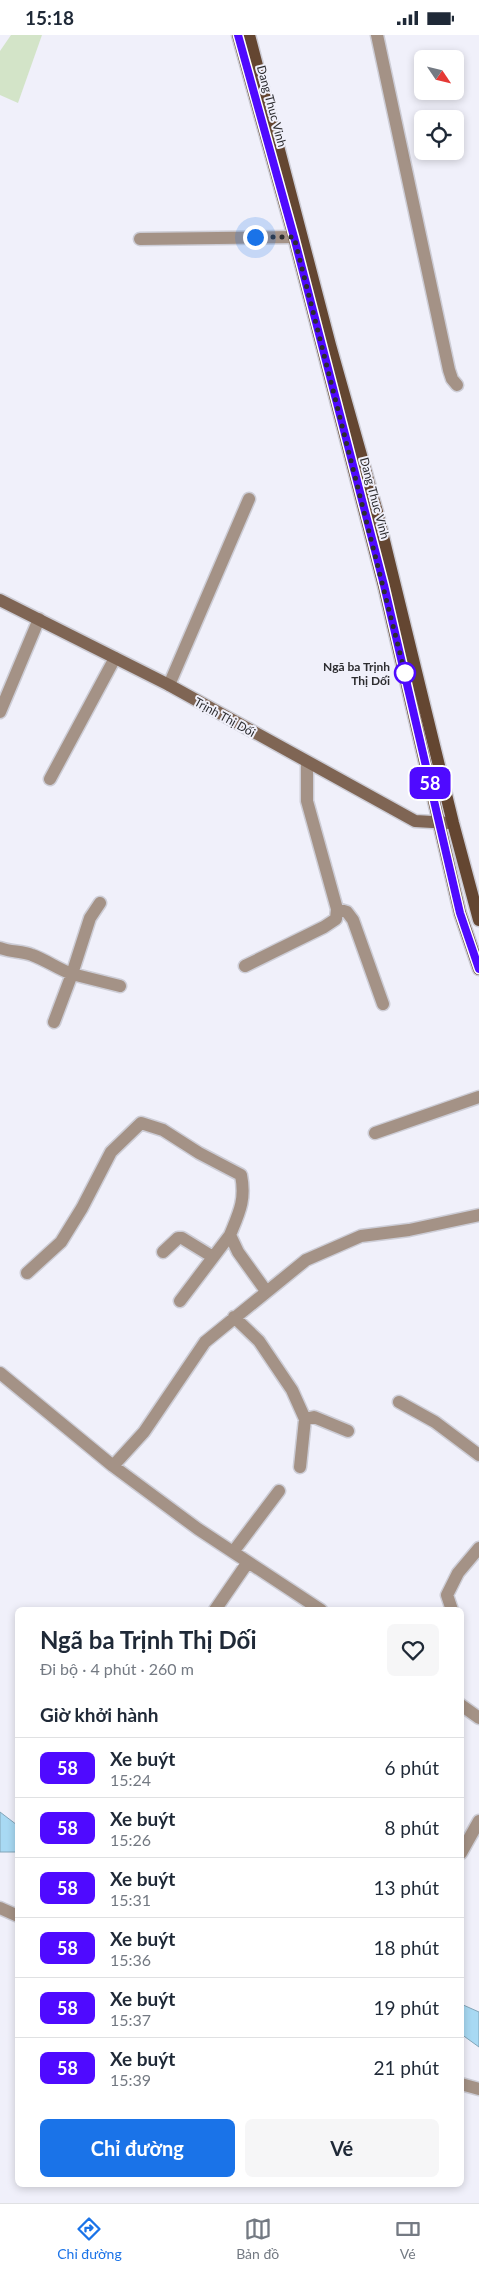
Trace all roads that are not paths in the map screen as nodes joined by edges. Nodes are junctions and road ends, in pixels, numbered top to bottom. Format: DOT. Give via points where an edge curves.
graph roads {
  1 [pos="238,35"];
  2 [pos="249,35"];
  3 [pos="377,35"];
  4 [pos="294,237"];
  5 [pos="140,239"];
  6 [pos="458,385"];
  7 [pos="249,499"];
  8 [pos="0,599"];
  9 [pos="39,619"];
  10 [pos="116,658"];
  11 [pos="169,685"];
  12 [pos="0,712"];
  13 [pos="307,762"];
  14 [pos="50,779"];
  15 [pos="439,822"];
  16 [pos="453,823"];
  17 [pos="100,903"];
  18 [pos="337,909"];
  19 [pos="479,920"];
  20 [pos="0,948"];
  21 [pos="245,965"];
  22 [pos="479,969"];
  23 [pos="72,974"];
  24 [pos="120,986"];
  25 [pos="383,1004"];
  26 [pos="54,1022"];
  27 [pos="479,1097"];
  28 [pos="375,1133"];
  29 [pos="479,1215"];
  30 [pos="230,1235"];
  31 [pos="163,1252"];
  32 [pos="213,1257"];
  33 [pos="27,1273"];
  34 [pos="266,1291"];
  35 [pos="180,1301"];
  36 [pos="234,1317"];
  37 [pos="0,1373"];
  38 [pos="399,1402"];
  39 [pos="305,1419"];
  40 [pos="348,1431"];
  41 [pos="479,1455"];
  42 [pos="113,1466"];
  43 [pos="300,1467"];
  44 [pos="278,1491"];
  45 [pos="479,1548"];
  46 [pos="233,1552"];
  47 [pos="248,1562"];
  48 [pos="217,1607"];
  49 [pos="313,1607"];
  50 [pos="451,1607"];
  51 [pos="464,1707"];
  52 [pos="479,1717"];
  53 [pos="479,1821"];
  54 [pos="464,1848"];
  55 [pos="0,1908"];
  56 [pos="15,1915"];
  57 [pos="464,2085"];
  58 [pos="479,2089"];
  1 -- 4 [label="main road, Dang Thuc Vinh"];
  2 -- 16 [label="main road, Dang Thuc Vinh" via="330,345 378,512"];
  3 -- 6 [label="street" via="449,370"];
  4 -- 5 [label="street"];
  4 -- 15 [label="main road, Dang Thuc Vinh" via="384,585"];
  7 -- 11 [label="street"];
  8 -- 9 [label="street, Trịnh Thị Dối"];
  9 -- 10 [label="street, Trịnh Thị Dối"];
  9 -- 12 [label="street"];
  10 -- 11 [label="street, Trịnh Thị Dối"];
  10 -- 14 [label="street"];
  11 -- 13 [label="street, Trịnh Thị Dối"];
  13 -- 15 [label="street, Trịnh Thị Dối" via="415,821"];
  13 -- 18 [label="street" via="307,801"];
  15 -- 16 [label="street, Trịnh Thị Dối"];
  15 -- 22 [label="main road, Dang Thuc Vinh" via="460,913"];
  16 -- 19 [label="main road, Dang Thuc Vinh"];
  17 -- 23 [label="street" via="90,917"];
  18 -- 21 [label="street" via="336,919 324,927"];
  18 -- 25 [label="street" via="347,912 353,919"];
  20 -- 23 [label="street" via="30,954"];
  23 -- 24 [label="street"];
  23 -- 26 [label="street"];
  27 -- 28 [label="street"];
  29 -- 34 [label="street" via="409,1230 361,1236 306,1260"];
  30 -- 32 [label="street"];
  30 -- 33 [label="street" via="244,1191 242,1175 162,1130 141,1123 111,1152 61,1242"];
  30 -- 34 [label="street"];
  31 -- 32 [label="street" via="182,1238"];
  32 -- 35 [label="street"];
  34 -- 36 [label="street"];
  36 -- 39 [label="street" via="259,1341 292,1390"];
  36 -- 42 [label="street" via="205,1342 144,1432"];
  37 -- 42 [label="street"];
  38 -- 41 [label="street" via="435,1422"];
  39 -- 40 [label="street" via="314,1417"];
  39 -- 43 [label="street"];
  42 -- 46 [label="street"];
  44 -- 46 [label="street"];
  45 -- 50 [label="street" via="458,1573 447,1595"];
  46 -- 47 [label="street"];
  47 -- 48 [label="street"];
  47 -- 49 [label="street"];
  51 -- 52 [label="street"];
  53 -- 54 [label="street"];
  55 -- 56 [label="street"];
  57 -- 58 [label="street"];
}
